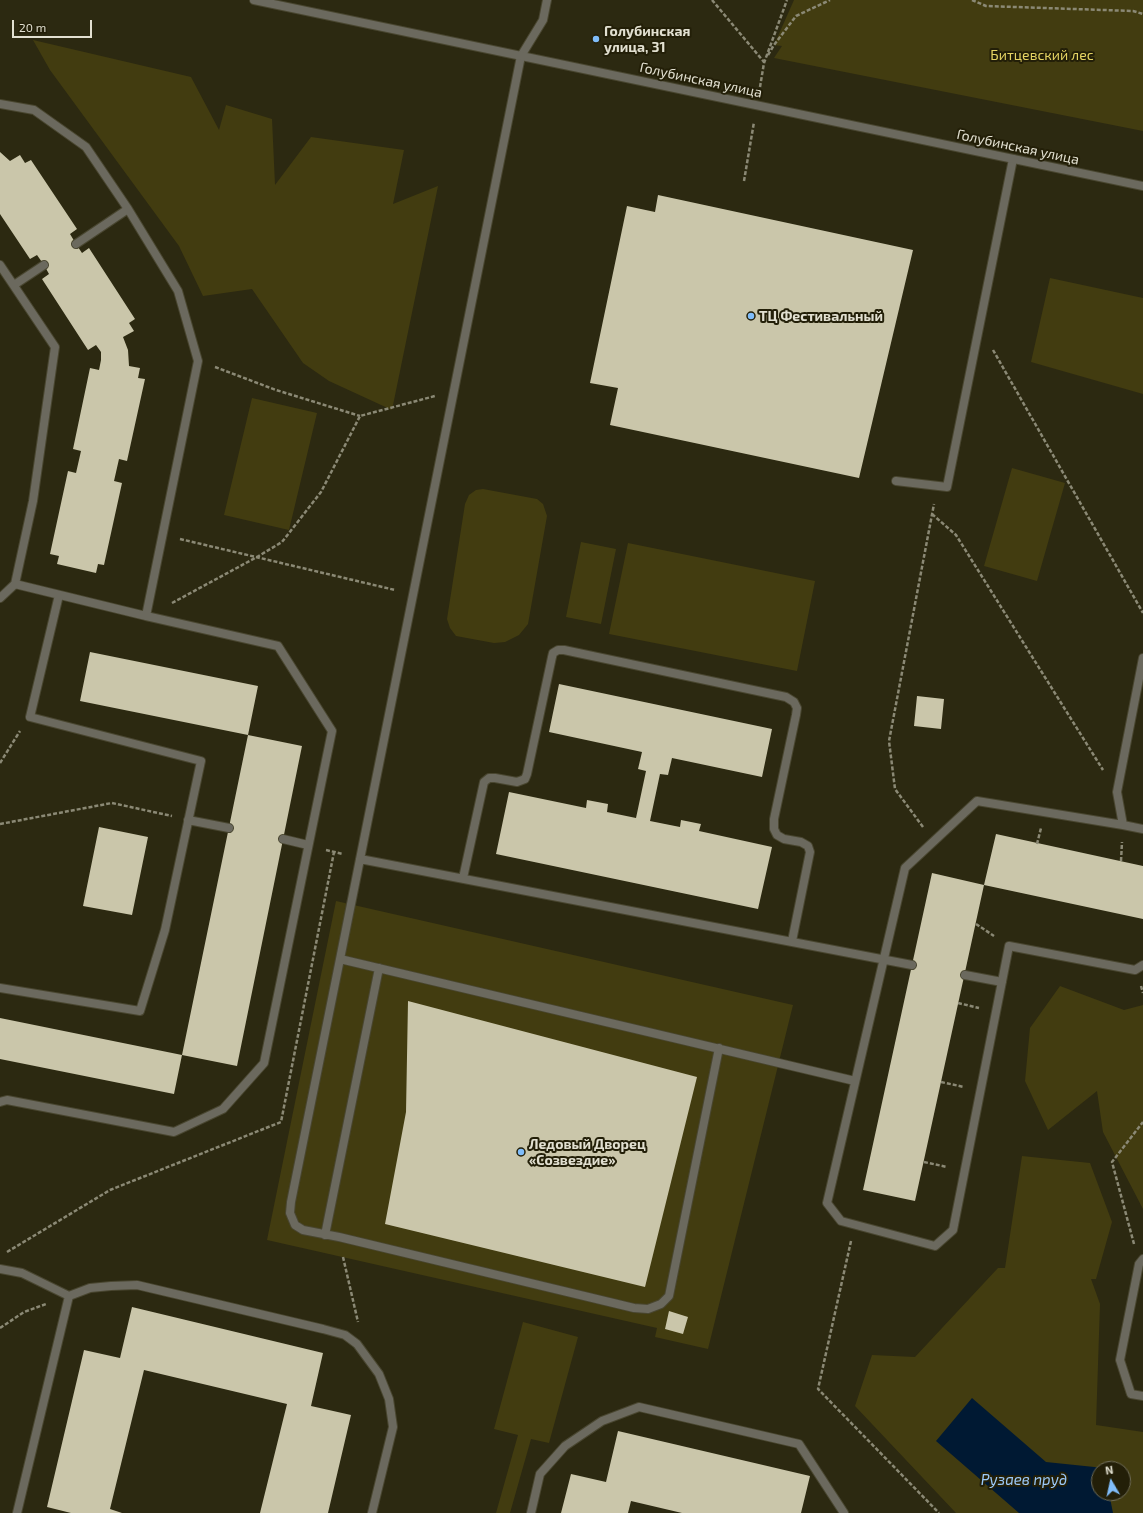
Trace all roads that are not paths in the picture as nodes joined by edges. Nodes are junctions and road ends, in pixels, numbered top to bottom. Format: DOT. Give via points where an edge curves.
graph roads {
  1 [pos="254,0"];
  2 [pos="547,0"];
  3 [pos="521,56"];
  4 [pos="0,104"];
  5 [pos="1013,159"];
  6 [pos="1143,186"];
  7 [pos="128,209"];
  8 [pos="76,244"];
  9 [pos="0,264"];
  10 [pos="44,265"];
  11 [pos="14,285"];
  12 [pos="896,481"];
  13 [pos="15,584"];
  14 [pos="59,595"];
  15 [pos="0,598"];
  16 [pos="146,616"];
  17 [pos="1143,658"];
  18 [pos="188,820"];
  19 [pos="1123,824"];
  20 [pos="229,828"];
  21 [pos="1143,829"];
  22 [pos="283,839"];
  23 [pos="308,845"];
  24 [pos="360,858"];
  25 [pos="463,878"];
  26 [pos="792,941"];
  27 [pos="340,959"];
  28 [pos="884,959"];
  29 [pos="912,965"];
  30 [pos="1143,965"];
  31 [pos="379,968"];
  32 [pos="965,975"];
  33 [pos="1002,982"];
  34 [pos="0,988"];
  35 [pos="719,1048"];
  36 [pos="855,1081"];
  37 [pos="0,1102"];
  38 [pos="326,1235"];
  39 [pos="1141,1261"];
  40 [pos="0,1269"];
  41 [pos="69,1296"];
  42 [pos="1143,1396"];
  43 [pos="17,1513"];
  44 [pos="372,1513"];
  45 [pos="531,1513"];
  46 [pos="844,1513"];
  1 -- 3 [label="street, Голубинская улица"];
  2 -- 3 [label="street" via="543,20"];
  3 -- 5 [label="street, Голубинская улица"];
  3 -- 24 [label="street"];
  4 -- 7 [label="street" via="34,110 86,146"];
  5 -- 6 [label="street, Голубинская улица"];
  5 -- 12 [label="street" via="947,487"];
  7 -- 8 [label="street"];
  7 -- 16 [label="street" via="178,291 198,361"];
  9 -- 11 [label="street"];
  10 -- 11 [label="street"];
  11 -- 13 [label="street" via="55,347 32,501"];
  13 -- 14 [label="street"];
  13 -- 15 [label="street"];
  14 -- 16 [label="street"];
  14 -- 18 [label="street" via="30,717 201,761"];
  16 -- 23 [label="street" via="278,646 332,731"];
  17 -- 19 [label="street" via="1117,792"];
  18 -- 20 [label="street"];
  18 -- 34 [label="street" via="165,930 140,1011"];
  19 -- 21 [label="street"];
  19 -- 28 [label="street" via="977,801 905,868"];
  22 -- 23 [label="street"];
  23 -- 37 [label="street" via="264,1063 223,1109 174,1132 7,1100"];
  24 -- 25 [label="street"];
  24 -- 27 [label="street"];
  25 -- 26 [label="street"];
  25 -- 26 [label="street" via="484,782 489,778 517,782 524,779 553,653 564,650 786,697 794,702 797,708 796,715 774,819 774,829 778,835 784,839 801,842 808,846 810,852"];
  26 -- 28 [label="street"];
  27 -- 31 [label="street"];
  27 -- 38 [label="street" via="290,1213 295,1225 303,1230"];
  28 -- 29 [label="street"];
  28 -- 36 [label="street"];
  30 -- 33 [label="street" via="1135,970 1009,946"];
  31 -- 35 [label="street"];
  31 -- 38 [label="street"];
  32 -- 33 [label="street"];
  33 -- 36 [label="street" via="953,1230 935,1246 840,1221 827,1203"];
  35 -- 36 [label="street"];
  35 -- 38 [label="street" via="668,1296 661,1304 648,1309 634,1308"];
  39 -- 42 [label="street" via="1120,1360 1131,1394"];
  40 -- 41 [label="street" via="22,1273"];
  41 -- 43 [label="street"];
  41 -- 44 [label="street" via="90,1288 137,1285 345,1335 357,1344 379,1374 389,1399 393,1427"];
  45 -- 46 [label="street" via="540,1474 565,1446 602,1421 639,1407 798,1444"];
}
